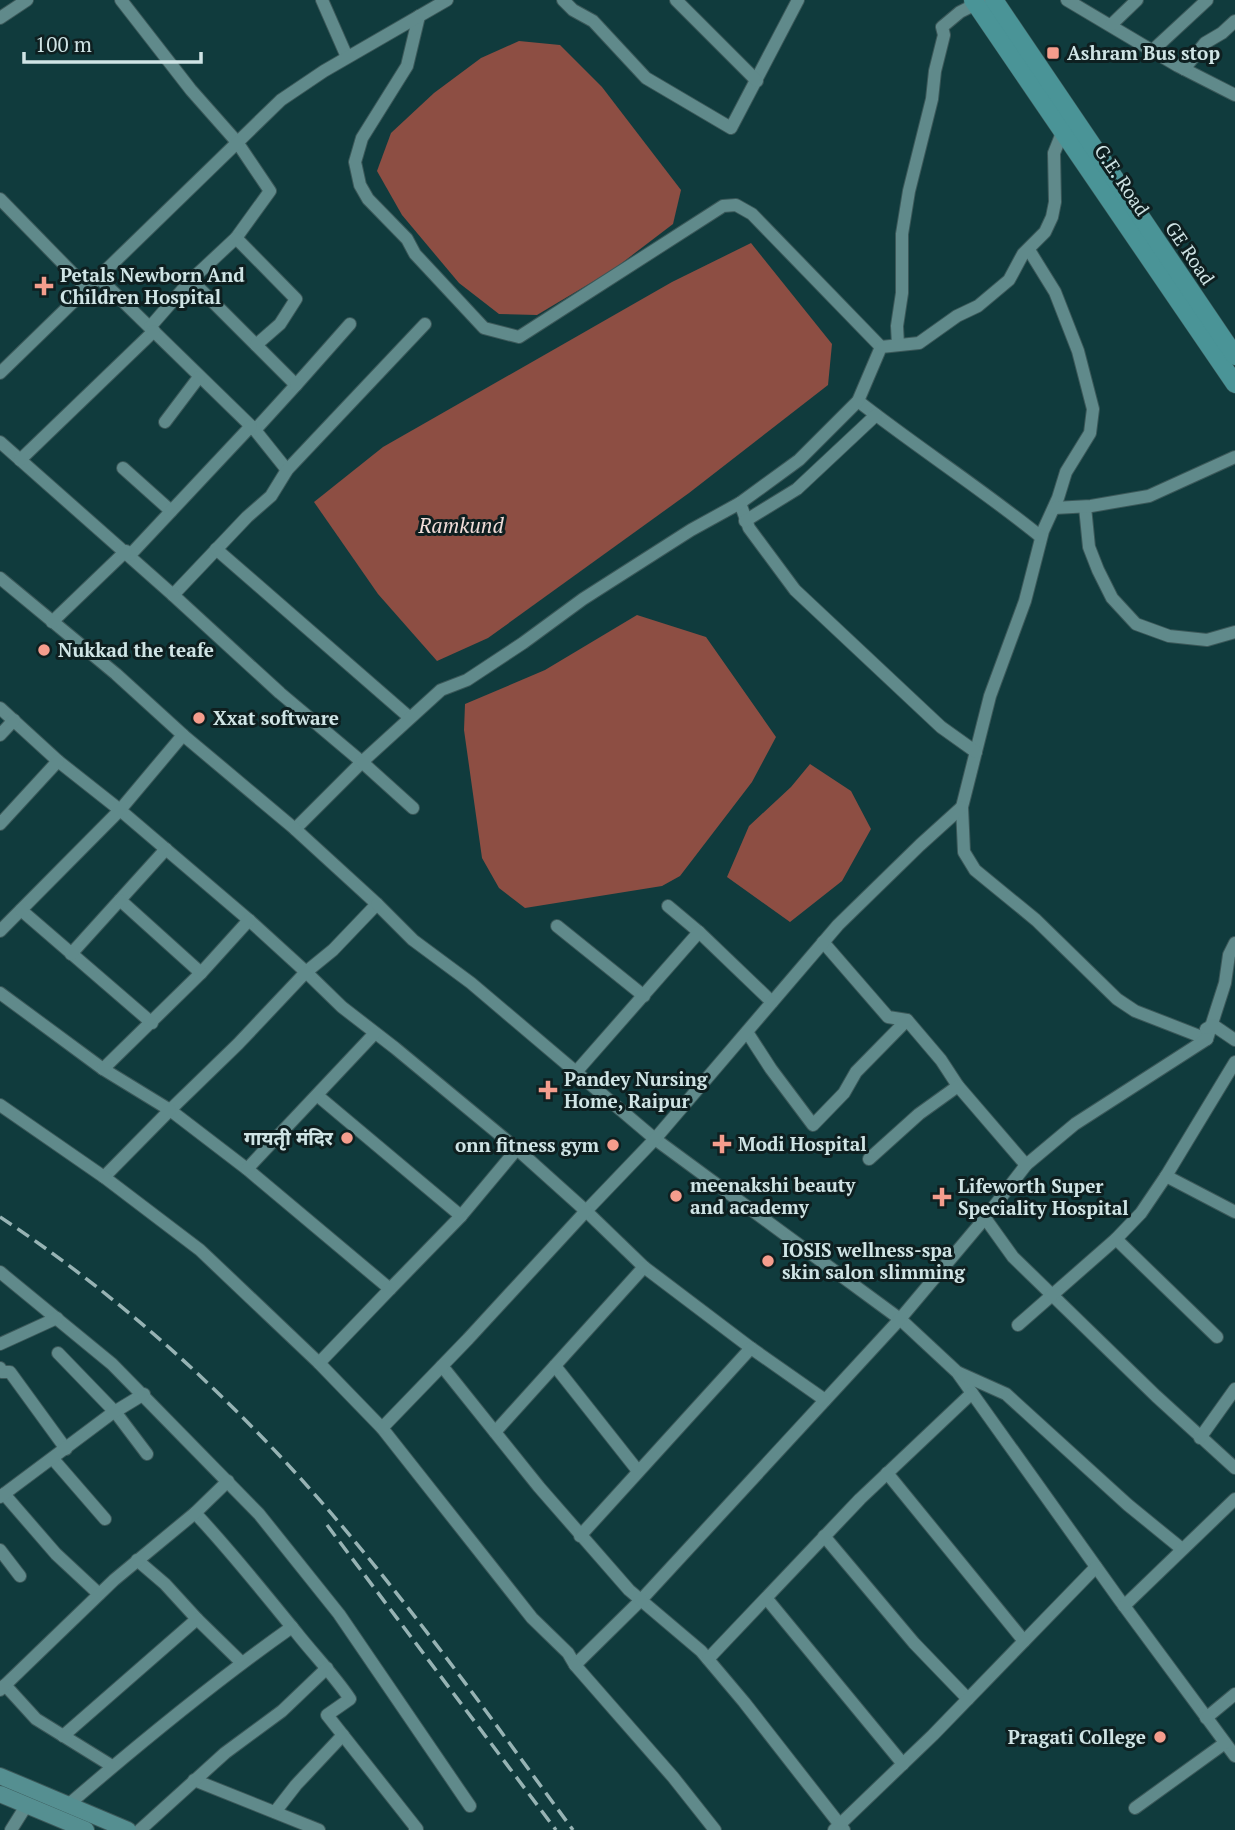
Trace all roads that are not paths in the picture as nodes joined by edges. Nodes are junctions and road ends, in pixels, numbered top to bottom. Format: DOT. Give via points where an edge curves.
graph roads {
  1 [pos="27,0"];
  2 [pos="122,0"];
  3 [pos="322,0"];
  4 [pos="447,0"];
  5 [pos="564,0"];
  6 [pos="676,0"];
  7 [pos="798,0"];
  8 [pos="1066,0"];
  9 [pos="1137,0"];
  10 [pos="1207,0"];
  11 [pos="982,1"];
  12 [pos="419,16"];
  13 [pos="0,18"];
  14 [pos="1235,21"];
  15 [pos="1111,25"];
  16 [pos="1153,50"];
  17 [pos="347,57"];
  18 [pos="1184,69"];
  19 [pos="757,81"];
  20 [pos="1235,95"];
  21 [pos="1067,123"];
  22 [pos="237,142"];
  23 [pos="0,199"];
  24 [pos="236,238"];
  25 [pos="1029,250"];
  26 [pos="98,277"];
  27 [pos="191,280"];
  28 [pos="87,288"];
  29 [pos="350,324"];
  30 [pos="425,324"];
  31 [pos="152,329"];
  32 [pos="256,345"];
  33 [pos="898,345"];
  34 [pos="881,347"];
  35 [pos="1235,356"];
  36 [pos="0,373"];
  37 [pos="199,377"];
  38 [pos="1235,384"];
  39 [pos="296,386"];
  40 [pos="858,401"];
  41 [pos="876,415"];
  42 [pos="165,422"];
  43 [pos="253,428"];
  44 [pos="0,442"];
  45 [pos="1235,457"];
  46 [pos="20,460"];
  47 [pos="123,468"];
  48 [pos="286,470"];
  49 [pos="740,503"];
  50 [pos="1085,507"];
  51 [pos="1054,508"];
  52 [pos="171,510"];
  53 [pos="745,521"];
  54 [pos="1041,537"];
  55 [pos="216,549"];
  56 [pos="128,553"];
  57 [pos="0,578"];
  58 [pos="173,595"];
  59 [pos="52,622"];
  60 [pos="1235,632"];
  61 [pos="0,708"];
  62 [pos="409,717"];
  63 [pos="13,720"];
  64 [pos="0,735"];
  65 [pos="183,735"];
  66 [pos="976,752"];
  67 [pos="58,761"];
  68 [pos="362,762"];
  69 [pos="962,807"];
  70 [pos="413,808"];
  71 [pos="120,810"];
  72 [pos="0,824"];
  73 [pos="295,829"];
  74 [pos="166,849"];
  75 [pos="120,900"];
  76 [pos="377,904"];
  77 [pos="668,906"];
  78 [pos="21,910"];
  79 [pos="249,920"];
  80 [pos="557,926"];
  81 [pos="0,931"];
  82 [pos="699,932"];
  83 [pos="824,942"];
  84 [pos="1235,943"];
  85 [pos="71,954"];
  86 [pos="306,972"];
  87 [pos="201,973"];
  88 [pos="0,993"];
  89 [pos="644,996"];
  90 [pos="772,1002"];
  91 [pos="907,1020"];
  92 [pos="152,1023"];
  93 [pos="1212,1026"];
  94 [pos="747,1032"];
  95 [pos="375,1033"];
  96 [pos="1199,1036"];
  97 [pos="1235,1040"];
  98 [pos="1235,1062"];
  99 [pos="103,1069"];
  100 [pos="576,1072"];
  101 [pos="958,1086"];
  102 [pos="318,1096"];
  103 [pos="0,1105"];
  104 [pos="170,1110"];
  105 [pos="655,1139"];
  106 [pos="517,1149"];
  107 [pos="869,1159"];
  108 [pos="1026,1165"];
  109 [pos="247,1169"];
  110 [pos="1166,1176"];
  111 [pos="104,1177"];
  112 [pos="586,1211"];
  113 [pos="1235,1212"];
  114 [pos="461,1216"];
  115 [pos="985,1218"];
  116 [pos="1116,1239"];
  117 [pos="644,1267"];
  118 [pos="0,1272"];
  119 [pos="390,1289"];
  120 [pos="1052,1294"];
  121 [pos="57,1318"];
  122 [pos="900,1320"];
  123 [pos="1018,1325"];
  124 [pos="1217,1337"];
  125 [pos="0,1344"];
  126 [pos="751,1348"];
  127 [pos="58,1353"];
  128 [pos="320,1363"];
  129 [pos="442,1366"];
  130 [pos="555,1366"];
  131 [pos="0,1368"];
  132 [pos="957,1372"];
  133 [pos="1235,1389"];
  134 [pos="972,1393"];
  135 [pos="144,1394"];
  136 [pos="825,1400"];
  137 [pos="116,1413"];
  138 [pos="382,1428"];
  139 [pos="495,1432"];
  140 [pos="1200,1438"];
  141 [pos="65,1449"];
  142 [pos="147,1454"];
  143 [pos="53,1459"];
  144 [pos="1235,1468"];
  145 [pos="638,1472"];
  146 [pos="887,1473"];
  147 [pos="228,1480"];
  148 [pos="2,1495"];
  149 [pos="1235,1499"];
  150 [pos="195,1513"];
  151 [pos="105,1520"];
  152 [pos="580,1535"];
  153 [pos="824,1536"];
  154 [pos="1182,1549"];
  155 [pos="0,1550"];
  156 [pos="137,1560"];
  157 [pos="1096,1567"];
  158 [pos="20,1576"];
  159 [pos="99,1594"];
  160 [pos="767,1599"];
  161 [pos="641,1600"];
  162 [pos="1124,1606"];
  163 [pos="197,1619"];
  164 [pos="292,1627"];
  165 [pos="1024,1641"];
  166 [pos="708,1659"];
  167 [pos="242,1662"];
  168 [pos="575,1665"];
  169 [pos="327,1668"];
  170 [pos="2,1688"];
  171 [pos="1235,1694"];
  172 [pos="968,1699"];
  173 [pos="1206,1718"];
  174 [pos="343,1735"];
  175 [pos="63,1736"];
  176 [pos="1225,1743"];
  177 [pos="1235,1756"];
  178 [pos="903,1764"];
  179 [pos="112,1766"];
  180 [pos="0,1776"];
  181 [pos="194,1780"];
  182 [pos="0,1794"];
  183 [pos="68,1805"];
  184 [pos="26,1806"];
  185 [pos="470,1806"];
  186 [pos="1135,1808"];
  187 [pos="275,1812"];
  188 [pos="839,1828"];
  189 [pos="11,1830"];
  190 [pos="86,1830"];
  191 [pos="128,1830"];
  192 [pos="140,1830"];
  193 [pos="319,1830"];
  194 [pos="415,1830"];
  195 [pos="715,1830"];
  1 -- 13 [label="street"];
  2 -- 22 [label="street"];
  3 -- 17 [label="street"];
  4 -- 12 [label="street"];
  5 -- 19 [label="street" via="593,21 646,78 731,128"];
  6 -- 19 [label="street"];
  7 -- 19 [label="street"];
  8 -- 15 [label="street"];
  9 -- 15 [label="street"];
  10 -- 16 [label="street"];
  11 -- 21 [label="main road, GE Road"];
  11 -- 33 [label="street" via="942,27 932,99 902,234"];
  12 -- 17 [label="street"];
  12 -- 34 [label="street" via="407,66 362,138 355,162 368,199 484,328 519,337 723,206 736,205 752,214"];
  14 -- 18 [label="street" via="1205,43"];
  15 -- 16 [label="street"];
  16 -- 18 [label="street"];
  17 -- 22 [label="street" via="282,100"];
  18 -- 20 [label="street"];
  21 -- 25 [label="street" via="1054,153 1052,217"];
  21 -- 35 [label="main road, GE Road"];
  21 -- 38 [label="main road, G.E. Road"];
  22 -- 24 [label="street" via="270,191"];
  22 -- 26 [label="street"];
  23 -- 28 [label="street"];
  24 -- 27 [label="street"];
  24 -- 32 [label="street" via="296,299 280,324"];
  25 -- 33 [label="street" via="1009,280 978,306 919,343"];
  25 -- 51 [label="street" via="1055,292 1078,351 1093,410 1090,433 1066,471"];
  26 -- 28 [label="street"];
  26 -- 31 [label="street"];
  27 -- 31 [label="street"];
  27 -- 32 [label="street"];
  28 -- 36 [label="street"];
  29 -- 39 [label="street"];
  30 -- 48 [label="street"];
  31 -- 37 [label="street"];
  31 -- 46 [label="street"];
  32 -- 39 [label="street"];
  33 -- 34 [label="street"];
  34 -- 40 [label="street"];
  37 -- 42 [label="street"];
  37 -- 43 [label="street"];
  39 -- 43 [label="street"];
  40 -- 41 [label="street"];
  40 -- 49 [label="street" via="800,460"];
  41 -- 53 [label="street" via="797,489"];
  41 -- 54 [label="street"];
  43 -- 48 [label="street"];
  43 -- 52 [label="street"];
  44 -- 46 [label="street"];
  45 -- 50 [label="street" via="1149,496"];
  46 -- 56 [label="street"];
  47 -- 52 [label="street"];
  48 -- 55 [label="street" via="271,496"];
  49 -- 53 [label="street"];
  49 -- 62 [label="street" via="583,598 467,680 440,690"];
  50 -- 51 [label="street"];
  50 -- 60 [label="street" via="1089,547 1098,570 1112,598 1136,624 1169,636 1207,640"];
  51 -- 54 [label="street"];
  52 -- 56 [label="street"];
  53 -- 66 [label="street" via="817,613 941,727"];
  54 -- 66 [label="street"];
  55 -- 58 [label="street"];
  55 -- 62 [label="street"];
  56 -- 58 [label="street"];
  56 -- 59 [label="street"];
  57 -- 59 [label="street"];
  58 -- 68 [label="street"];
  59 -- 65 [label="street"];
  61 -- 63 [label="street"];
  62 -- 68 [label="street"];
  63 -- 64 [label="street"];
  63 -- 67 [label="street"];
  65 -- 71 [label="street"];
  65 -- 73 [label="street"];
  66 -- 69 [label="street"];
  67 -- 71 [label="street"];
  67 -- 72 [label="street"];
  68 -- 70 [label="street"];
  68 -- 73 [label="street"];
  69 -- 83 [label="street"];
  69 -- 96 [label="street" via="964,852 975,870 1036,920 1116,999"];
  71 -- 74 [label="street"];
  71 -- 78 [label="street"];
  73 -- 76 [label="street"];
  74 -- 75 [label="street"];
  74 -- 79 [label="street"];
  75 -- 85 [label="street"];
  75 -- 87 [label="street"];
  76 -- 86 [label="street"];
  76 -- 100 [label="street" via="413,940"];
  77 -- 82 [label="street"];
  78 -- 81 [label="street"];
  78 -- 85 [label="street"];
  79 -- 86 [label="street"];
  79 -- 87 [label="street"];
  80 -- 89 [label="street"];
  82 -- 89 [label="street"];
  82 -- 90 [label="street"];
  83 -- 90 [label="street"];
  83 -- 91 [label="street" via="888,1017"];
  84 -- 93 [label="street"];
  85 -- 92 [label="street"];
  86 -- 95 [label="street"];
  86 -- 104 [label="street"];
  87 -- 92 [label="street"];
  88 -- 99 [label="street"];
  89 -- 100 [label="street"];
  90 -- 94 [label="street"];
  91 -- 94 [label="street" via="813,1125"];
  91 -- 101 [label="street"];
  92 -- 99 [label="street"];
  93 -- 96 [label="street"];
  93 -- 97 [label="street"];
  94 -- 105 [label="street"];
  95 -- 102 [label="street"];
  95 -- 106 [label="street"];
  96 -- 108 [label="street" via="1075,1124"];
  98 -- 110 [label="street"];
  99 -- 104 [label="street"];
  100 -- 105 [label="street"];
  101 -- 107 [label="street"];
  101 -- 108 [label="street"];
  102 -- 109 [label="street"];
  102 -- 114 [label="street"];
  103 -- 111 [label="street"];
  104 -- 109 [label="street"];
  104 -- 111 [label="street"];
  105 -- 112 [label="street"];
  105 -- 122 [label="street"];
  106 -- 112 [label="street"];
  106 -- 114 [label="street"];
  108 -- 115 [label="street"];
  109 -- 119 [label="street"];
  110 -- 113 [label="street"];
  110 -- 116 [label="street"];
  111 -- 128 [label="street" via="200,1250"];
  112 -- 117 [label="street"];
  112 -- 129 [label="street"];
  114 -- 119 [label="street"];
  115 -- 120 [label="street" via="1013,1256"];
  115 -- 122 [label="street"];
  116 -- 120 [label="street"];
  116 -- 124 [label="street"];
  117 -- 126 [label="street"];
  117 -- 130 [label="street"];
  118 -- 121 [label="street"];
  119 -- 128 [label="street"];
  120 -- 123 [label="street"];
  120 -- 140 [label="street"];
  121 -- 125 [label="street"];
  121 -- 135 [label="street"];
  122 -- 132 [label="street"];
  122 -- 136 [label="street"];
  126 -- 136 [label="street"];
  126 -- 145 [label="street"];
  127 -- 137 [label="street"];
  128 -- 138 [label="street"];
  129 -- 138 [label="street"];
  129 -- 139 [label="street"];
  130 -- 139 [label="street"];
  130 -- 145 [label="street"];
  131 -- 141 [label="street" via="2,1373 10,1372"];
  132 -- 134 [label="street"];
  132 -- 154 [label="street" via="1006,1394"];
  133 -- 140 [label="street"];
  134 -- 146 [label="street"];
  134 -- 157 [label="street"];
  135 -- 137 [label="street"];
  135 -- 147 [label="street"];
  136 -- 161 [label="street"];
  137 -- 141 [label="street"];
  137 -- 142 [label="street"];
  138 -- 168 [label="street" via="532,1618"];
  139 -- 152 [label="street"];
  140 -- 144 [label="street"];
  141 -- 143 [label="street"];
  143 -- 148 [label="street"];
  143 -- 151 [label="street"];
  145 -- 152 [label="street"];
  146 -- 153 [label="street"];
  146 -- 165 [label="street"];
  147 -- 150 [label="street"];
  147 -- 185 [label="street" via="339,1614"];
  148 -- 159 [label="street"];
  149 -- 154 [label="street"];
  150 -- 156 [label="street"];
  150 -- 164 [label="street"];
  152 -- 161 [label="street"];
  153 -- 160 [label="street"];
  153 -- 172 [label="street"];
  154 -- 162 [label="street"];
  155 -- 158 [label="street"];
  156 -- 159 [label="street"];
  156 -- 163 [label="street"];
  157 -- 162 [label="street"];
  157 -- 165 [label="street"];
  159 -- 170 [label="street"];
  160 -- 166 [label="street"];
  160 -- 178 [label="street"];
  161 -- 166 [label="street"];
  161 -- 168 [label="street"];
  162 -- 173 [label="street"];
  163 -- 167 [label="street"];
  163 -- 175 [label="street"];
  164 -- 167 [label="street"];
  164 -- 169 [label="street"];
  165 -- 172 [label="street"];
  166 -- 188 [label="street"];
  167 -- 179 [label="street"];
  168 -- 195 [label="street"];
  169 -- 174 [label="street" via="350,1699 327,1715"];
  169 -- 181 [label="street" via="282,1711"];
  170 -- 175 [label="street"];
  171 -- 173 [label="street"];
  172 -- 178 [label="street"];
  173 -- 176 [label="street"];
  174 -- 187 [label="street"];
  174 -- 194 [label="street"];
  175 -- 179 [label="street"];
  176 -- 177 [label="street"];
  176 -- 186 [label="street"];
  178 -- 188 [label="street"];
  179 -- 183 [label="street"];
  180 -- 183 [label="street"];
  181 -- 187 [label="street"];
  181 -- 192 [label="street"];
  182 -- 184 [label="street"];
  183 -- 191 [label="street"];
  184 -- 189 [label="street"];
  184 -- 190 [label="street"];
  187 -- 193 [label="street"];
}
